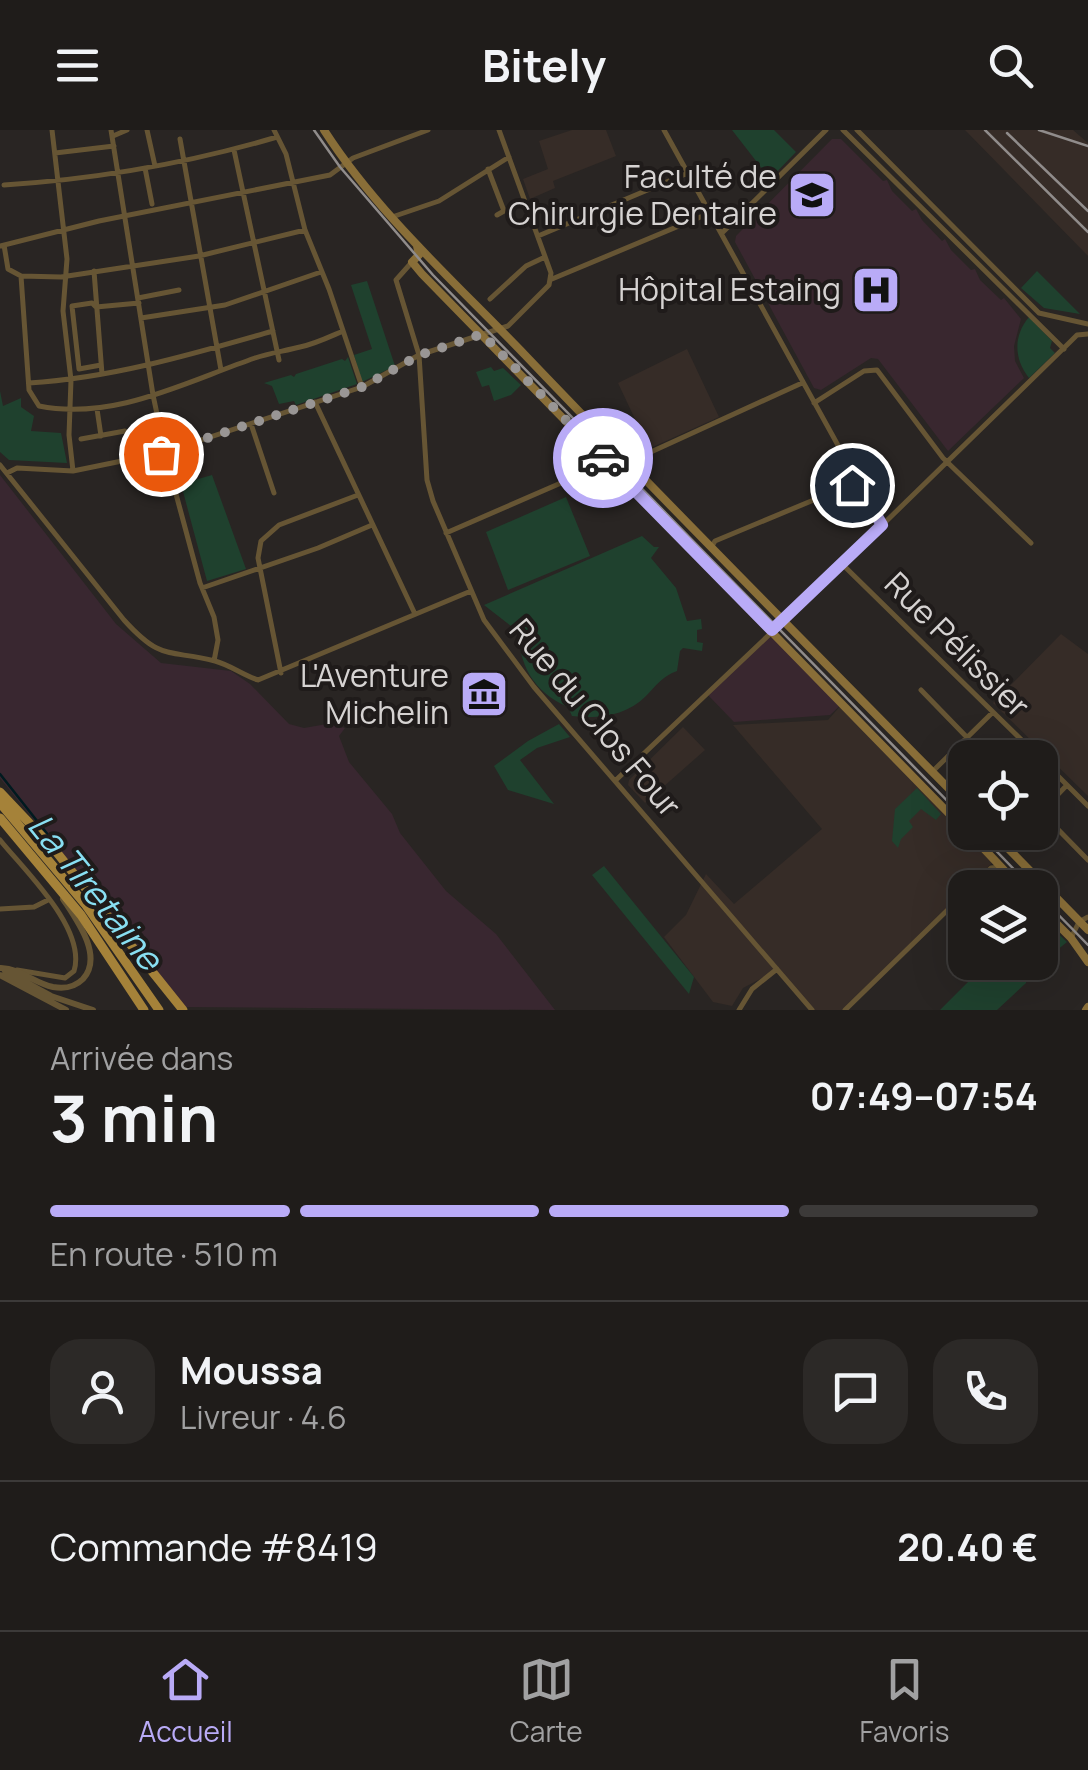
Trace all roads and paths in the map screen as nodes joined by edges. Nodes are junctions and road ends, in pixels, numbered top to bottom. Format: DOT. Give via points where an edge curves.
graph roads {
  1 [pos="52,130"];
  2 [pos="127,130"];
  3 [pos="147,130"];
  4 [pos="428,130"];
  5 [pos="499,130"];
  6 [pos="664,130"];
  7 [pos="826,130"];
  8 [pos="844,130"];
  9 [pos="857,130"];
  10 [pos="112,133"];
  11 [pos="276,134"];
  12 [pos="179,135"];
  13 [pos="330,135"];
  14 [pos="114,146"];
  15 [pos="234,150"];
  16 [pos="55,153"];
  17 [pos="509,157"];
  18 [pos="185,160"];
  19 [pos="346,162"];
  20 [pos="155,166"];
  21 [pos="146,168"];
  22 [pos="488,169"];
  23 [pos="119,173"];
  24 [pos="688,173"];
  25 [pos="58,182"];
  26 [pos="294,184"];
  27 [pos="4,186"];
  28 [pos="244,194"];
  29 [pos="152,204"];
  30 [pos="191,204"];
  31 [pos="710,213"];
  32 [pos="498,215"];
  33 [pos="127,216"];
  34 [pos="392,217"];
  35 [pos="65,230"];
  36 [pos="305,230"];
  37 [pos="721,233"];
  38 [pos="537,236"];
  39 [pos="415,242"];
  40 [pos="253,244"];
  41 [pos="2,245"];
  42 [pos="199,256"];
  43 [pos="545,257"];
  44 [pos="415,260"];
  45 [pos="434,260"];
  46 [pos="134,265"];
  47 [pos="94,272"];
  48 [pos="322,272"];
  49 [pos="21,276"];
  50 [pos="65,276"];
  51 [pos="552,279"];
  52 [pos="179,290"];
  53 [pos="264,292"];
  54 [pos="490,299"];
  55 [pos="139,300"];
  56 [pos="96,307"];
  57 [pos="208,309"];
  58 [pos="141,318"];
  59 [pos="1088,324"];
  60 [pos="499,329"];
  61 [pos="343,331"];
  62 [pos="273,332"];
  63 [pos="482,334"];
  64 [pos="1088,334"];
  65 [pos="216,346"];
  66 [pos="1064,349"];
  67 [pos="420,355"];
  68 [pos="278,356"];
  69 [pos="148,364"];
  70 [pos="101,365"];
  71 [pos="221,370"];
  72 [pos="102,374"];
  73 [pos="71,380"];
  74 [pos="802,382"];
  75 [pos="29,383"];
  76 [pos="362,387"];
  77 [pos="153,395"];
  78 [pos="315,402"];
  79 [pos="814,403"];
  80 [pos="97,408"];
  81 [pos="70,411"];
  82 [pos="251,424"];
  83 [pos="101,436"];
  84 [pos="81,438"];
  85 [pos="165,452"];
  86 [pos="140,459"];
  87 [pos="630,462"];
  88 [pos="948,462"];
  89 [pos="607,463"];
  90 [pos="0,466"];
  91 [pos="74,471"];
  92 [pos="7,473"];
  93 [pos="857,482"];
  94 [pos="274,493"];
  95 [pos="358,494"];
  96 [pos="372,525"];
  97 [pos="882,525"];
  98 [pos="446,532"];
  99 [pos="1031,544"];
  100 [pos="712,546"];
  101 [pos="842,564"];
  102 [pos="261,568"];
  103 [pos="202,588"];
  104 [pos="471,591"];
  105 [pos="414,614"];
  106 [pos="778,624"];
  107 [pos="214,661"];
  108 [pos="281,673"];
  109 [pos="921,690"];
  110 [pos="992,712"];
  111 [pos="967,737"];
  112 [pos="970,740"];
  113 [pos="1021,740"];
  114 [pos="932,772"];
  115 [pos="1058,776"];
  116 [pos="616,780"];
  117 [pos="1067,785"];
  118 [pos="948,788"];
  119 [pos="0,792"];
  120 [pos="1058,794"];
  121 [pos="0,803"];
  122 [pos="1088,806"];
  123 [pos="948,811"];
  124 [pos="0,818"];
  125 [pos="1058,830"];
  126 [pos="0,840"];
  127 [pos="985,850"];
  128 [pos="1010,850"];
  129 [pos="991,856"];
  130 [pos="1088,860"];
  131 [pos="1002,867"];
  132 [pos="43,868"];
  133 [pos="990,868"];
  134 [pos="1005,870"];
  135 [pos="48,900"];
  136 [pos="0,909"];
  137 [pos="948,910"];
  138 [pos="1086,924"];
  139 [pos="1058,925"];
  140 [pos="1071,938"];
  141 [pos="1088,963"];
  142 [pos="777,969"];
  143 [pos="0,970"];
  144 [pos="17,970"];
  145 [pos="42,1000"];
  146 [pos="143,1007"];
  147 [pos="158,1009"];
  148 [pos="52,1010"];
  149 [pos="66,1010"];
  150 [pos="93,1010"];
  151 [pos="183,1010"];
  152 [pos="739,1010"];
  153 [pos="812,1010"];
  154 [pos="845,1010"];
  1 -- 16 [label="street"];
  2 -- 10 [label="street"];
  3 -- 20 [label="street"];
  4 -- 19 [label="street"];
  5 -- 17 [label="street"];
  6 -- 24 [label="street"];
  7 -- 37 [label="street"];
  8 -- 66 [label="street"];
  9 -- 59 [label="street" via="1038,313"];
  10 -- 14 [label="street"];
  11 -- 15 [label="street"];
  11 -- 26 [label="street"];
  12 -- 18 [label="street"];
  13 -- 19 [label="main road"];
  14 -- 16 [label="street"];
  14 -- 23 [label="street"];
  15 -- 18 [label="street"];
  15 -- 28 [label="street"];
  16 -- 25 [label="street"];
  17 -- 22 [label="street"];
  17 -- 38 [label="street"];
  18 -- 20 [label="street"];
  18 -- 30 [label="street"];
  19 -- 26 [label="street"];
  19 -- 34 [label="main road"];
  20 -- 21 [label="street"];
  21 -- 23 [label="street"];
  21 -- 29 [label="street"];
  22 -- 32 [label="street" via="504,212"];
  22 -- 34 [label="street" via="439,201"];
  23 -- 25 [label="street"];
  23 -- 33 [label="street"];
  24 -- 31 [label="street"];
  24 -- 38 [label="street"];
  25 -- 27 [label="street"];
  25 -- 35 [label="street"];
  26 -- 28 [label="street"];
  26 -- 36 [label="street"];
  28 -- 30 [label="street"];
  28 -- 40 [label="street"];
  30 -- 33 [label="street"];
  30 -- 42 [label="street"];
  31 -- 37 [label="street"];
  31 -- 51 [label="street"];
  33 -- 35 [label="street"];
  33 -- 46 [label="street"];
  34 -- 39 [label="main road"];
  35 -- 41 [label="street"];
  35 -- 50 [label="street"];
  36 -- 40 [label="street"];
  36 -- 48 [label="street"];
  37 -- 74 [label="street"];
  38 -- 43 [label="street"];
  39 -- 44 [label="main road"];
  39 -- 45 [label="main road"];
  40 -- 42 [label="street"];
  40 -- 53 [label="street"];
  41 -- 49 [label="street" via="8,269"];
  42 -- 46 [label="street"];
  42 -- 57 [label="street"];
  43 -- 51 [label="street"];
  43 -- 54 [label="street"];
  44 -- 45 [label="street"];
  44 -- 63 [label="main road"];
  44 -- 67 [label="street, Rue du Clos Four" via="396,280"];
  45 -- 60 [label="main road"];
  46 -- 47 [label="street"];
  46 -- 55 [label="street"];
  47 -- 50 [label="street"];
  47 -- 56 [label="street"];
  48 -- 53 [label="street"];
  48 -- 61 [label="street"];
  49 -- 50 [label="street"];
  49 -- 75 [label="street"];
  50 -- 73 [label="street"];
  51 -- 60 [label="street"];
  52 -- 55 [label="street"];
  53 -- 57 [label="street"];
  53 -- 62 [label="street"];
  55 -- 56 [label="street"];
  55 -- 58 [label="street"];
  56 -- 70 [label="street"];
  56 -- 70 [label="street" via="72,306 78,368"];
  57 -- 58 [label="street"];
  57 -- 65 [label="street"];
  58 -- 69 [label="street"];
  60 -- 63 [label="street"];
  60 -- 87 [label="main road"];
  61 -- 68 [label="street"];
  61 -- 76 [label="street"];
  62 -- 65 [label="street"];
  62 -- 68 [label="street"];
  63 -- 67 [label="street"];
  63 -- 89 [label="main road"];
  64 -- 66 [label="street"];
  65 -- 69 [label="street"];
  65 -- 71 [label="street"];
  66 -- 88 [label="street"];
  67 -- 76 [label="street"];
  67 -- 98 [label="street, Rue du Clos Four" via="428,480"];
  68 -- 71 [label="street"];
  69 -- 72 [label="street"];
  69 -- 77 [label="street"];
  70 -- 72 [label="street"];
  71 -- 77 [label="street"];
  72 -- 73 [label="street"];
  73 -- 75 [label="street"];
  73 -- 81 [label="street"];
  74 -- 79 [label="street"];
  74 -- 87 [label="street"];
  75 -- 81 [label="street" via="39,406"];
  76 -- 78 [label="street"];
  77 -- 80 [label="street"];
  77 -- 85 [label="street"];
  78 -- 82 [label="street"];
  78 -- 95 [label="street"];
  79 -- 88 [label="street" via="872,368"];
  79 -- 93 [label="street"];
  80 -- 81 [label="street"];
  80 -- 83 [label="street"];
  81 -- 91 [label="street"];
  82 -- 85 [label="street"];
  82 -- 94 [label="street"];
  83 -- 84 [label="street"];
  83 -- 86 [label="street" via="134,436"];
  85 -- 86 [label="street"];
  85 -- 103 [label="street"];
  86 -- 91 [label="street"];
  87 -- 100 [label="main road"];
  88 -- 97 [label="street"];
  88 -- 99 [label="street"];
  89 -- 98 [label="street"];
  89 -- 106 [label="main road"];
  90 -- 92 [label="street"];
  91 -- 92 [label="street"];
  92 -- 107 [label="street" via="134,631 166,654"];
  93 -- 97 [label="street"];
  93 -- 100 [label="street"];
  95 -- 96 [label="street"];
  95 -- 102 [label="street" via="272,529 260,541"];
  96 -- 102 [label="street"];
  96 -- 105 [label="street"];
  97 -- 101 [label="street"];
  98 -- 104 [label="street, Rue du Clos Four"];
  100 -- 106 [label="main road"];
  101 -- 106 [label="street"];
  101 -- 110 [label="street, Rue Pélissier"];
  102 -- 103 [label="street"];
  102 -- 108 [label="street"];
  103 -- 107 [label="street" via="218,640"];
  104 -- 105 [label="street"];
  104 -- 116 [label="street, Rue du Clos Four" via="498,641"];
  105 -- 108 [label="street"];
  106 -- 114 [label="main road"];
  106 -- 116 [label="street"];
  106 -- 123 [label="main road"];
  107 -- 108 [label="street" via="258,680"];
  109 -- 111 [label="street"];
  110 -- 111 [label="street"];
  110 -- 113 [label="street, Rue Pélissier"];
  111 -- 112 [label="street"];
  111 -- 114 [label="street"];
  114 -- 118 [label="main road"];
  115 -- 117 [label="street, Rue Pélissier"];
  116 -- 142 [label="street, Rue du Clos Four"];
  117 -- 120 [label="street"];
  117 -- 122 [label="street, Rue Pélissier"];
  119 -- 151 [label="main road"];
  121 -- 147 [label="main road" via="84,904"];
  124 -- 132 [label="main road"];
  125 -- 130 [label="street"];
  126 -- 135 [label="street"];
  127 -- 129 [label="main road"];
  128 -- 138 [label="main road"];
  129 -- 131 [label="main road"];
  129 -- 133 [label="street"];
  131 -- 133 [label="street"];
  131 -- 134 [label="main road"];
  132 -- 144 [label="street" via="82,931 89,969 60,988"];
  132 -- 146 [label="main road"];
  135 -- 136 [label="street"];
  135 -- 144 [label="street" via="73,940 74,972 61,978"];
  137 -- 154 [label="street"];
  138 -- 140 [label="street"];
  139 -- 140 [label="main road"];
  140 -- 141 [label="main road"];
  142 -- 152 [label="street"];
  142 -- 153 [label="street, Rue du Clos Four"];
  143 -- 144 [label="street"];
  143 -- 145 [label="street"];
  143 -- 150 [label="street"];
  145 -- 148 [label="street"];
  145 -- 149 [label="street"];
}
